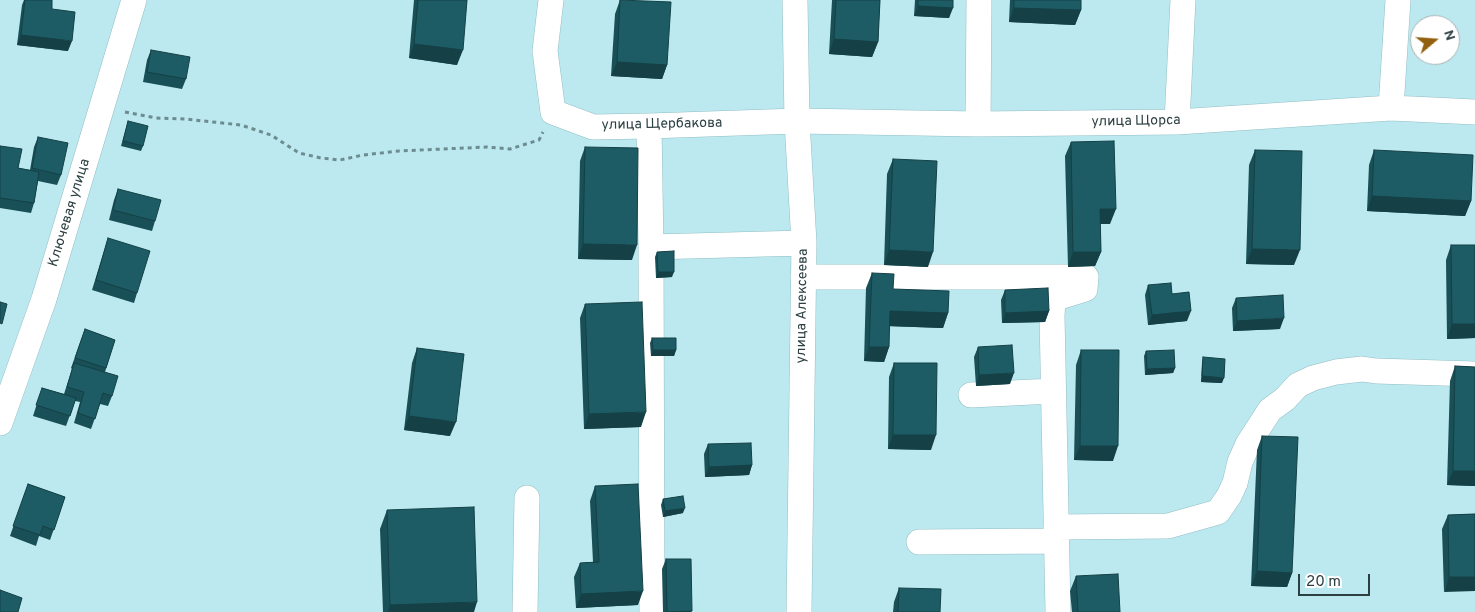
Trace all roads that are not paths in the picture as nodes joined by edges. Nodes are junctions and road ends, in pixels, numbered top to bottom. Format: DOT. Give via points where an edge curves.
graph roads {
  1 [pos="134,0"];
  2 [pos="551,0"];
  3 [pos="795,0"];
  4 [pos="979,0"];
  5 [pos="1183,0"];
  6 [pos="1398,0"];
  7 [pos="1391,108"];
  8 [pos="1475,112"];
  9 [pos="797,122"];
  10 [pos="1177,122"];
  11 [pos="978,124"];
  12 [pos="649,126"];
  13 [pos="804,243"];
  14 [pos="651,246"];
  15 [pos="803,277"];
  16 [pos="1475,374"];
  17 [pos="1053,391"];
  18 [pos="971,395"];
  19 [pos="0,423"];
  20 [pos="527,498"];
  21 [pos="1056,534"];
  22 [pos="918,542"];
  23 [pos="525,612"];
  24 [pos="652,612"];
  25 [pos="799,612"];
  26 [pos="1058,612"];
  1 -- 19 [label="street, Ключевая улица" via="44,299"];
  2 -- 12 [label="street, улица Щербакова" via="545,51 553,112 593,127"];
  3 -- 9 [label="street, улица Алексеева"];
  4 -- 11 [label="street"];
  5 -- 10 [label="street"];
  6 -- 7 [label="street"];
  7 -- 8 [label="street, улица Щорса"];
  7 -- 10 [label="street, улица Щорса"];
  9 -- 11 [label="street, улица Щорса"];
  9 -- 12 [label="street, улица Щербакова"];
  9 -- 13 [label="street, улица Алексеева"];
  10 -- 11 [label="street, улица Щорса"];
  12 -- 14 [label="street"];
  13 -- 14 [label="street"];
  13 -- 15 [label="street, улица Алексеева"];
  14 -- 24 [label="street"];
  15 -- 17 [label="street" via="1086,277 1084,289 1059,296 1053,302"];
  15 -- 25 [label="street, улица Алексеева"];
  16 -- 21 [label="street" via="1362,369 1313,378 1298,385 1265,417 1248,444 1229,496 1218,512 1168,526"];
  17 -- 18 [label="street"];
  17 -- 21 [label="street"];
  20 -- 23 [label="street"];
  21 -- 22 [label="street"];
  21 -- 26 [label="street"];
}
